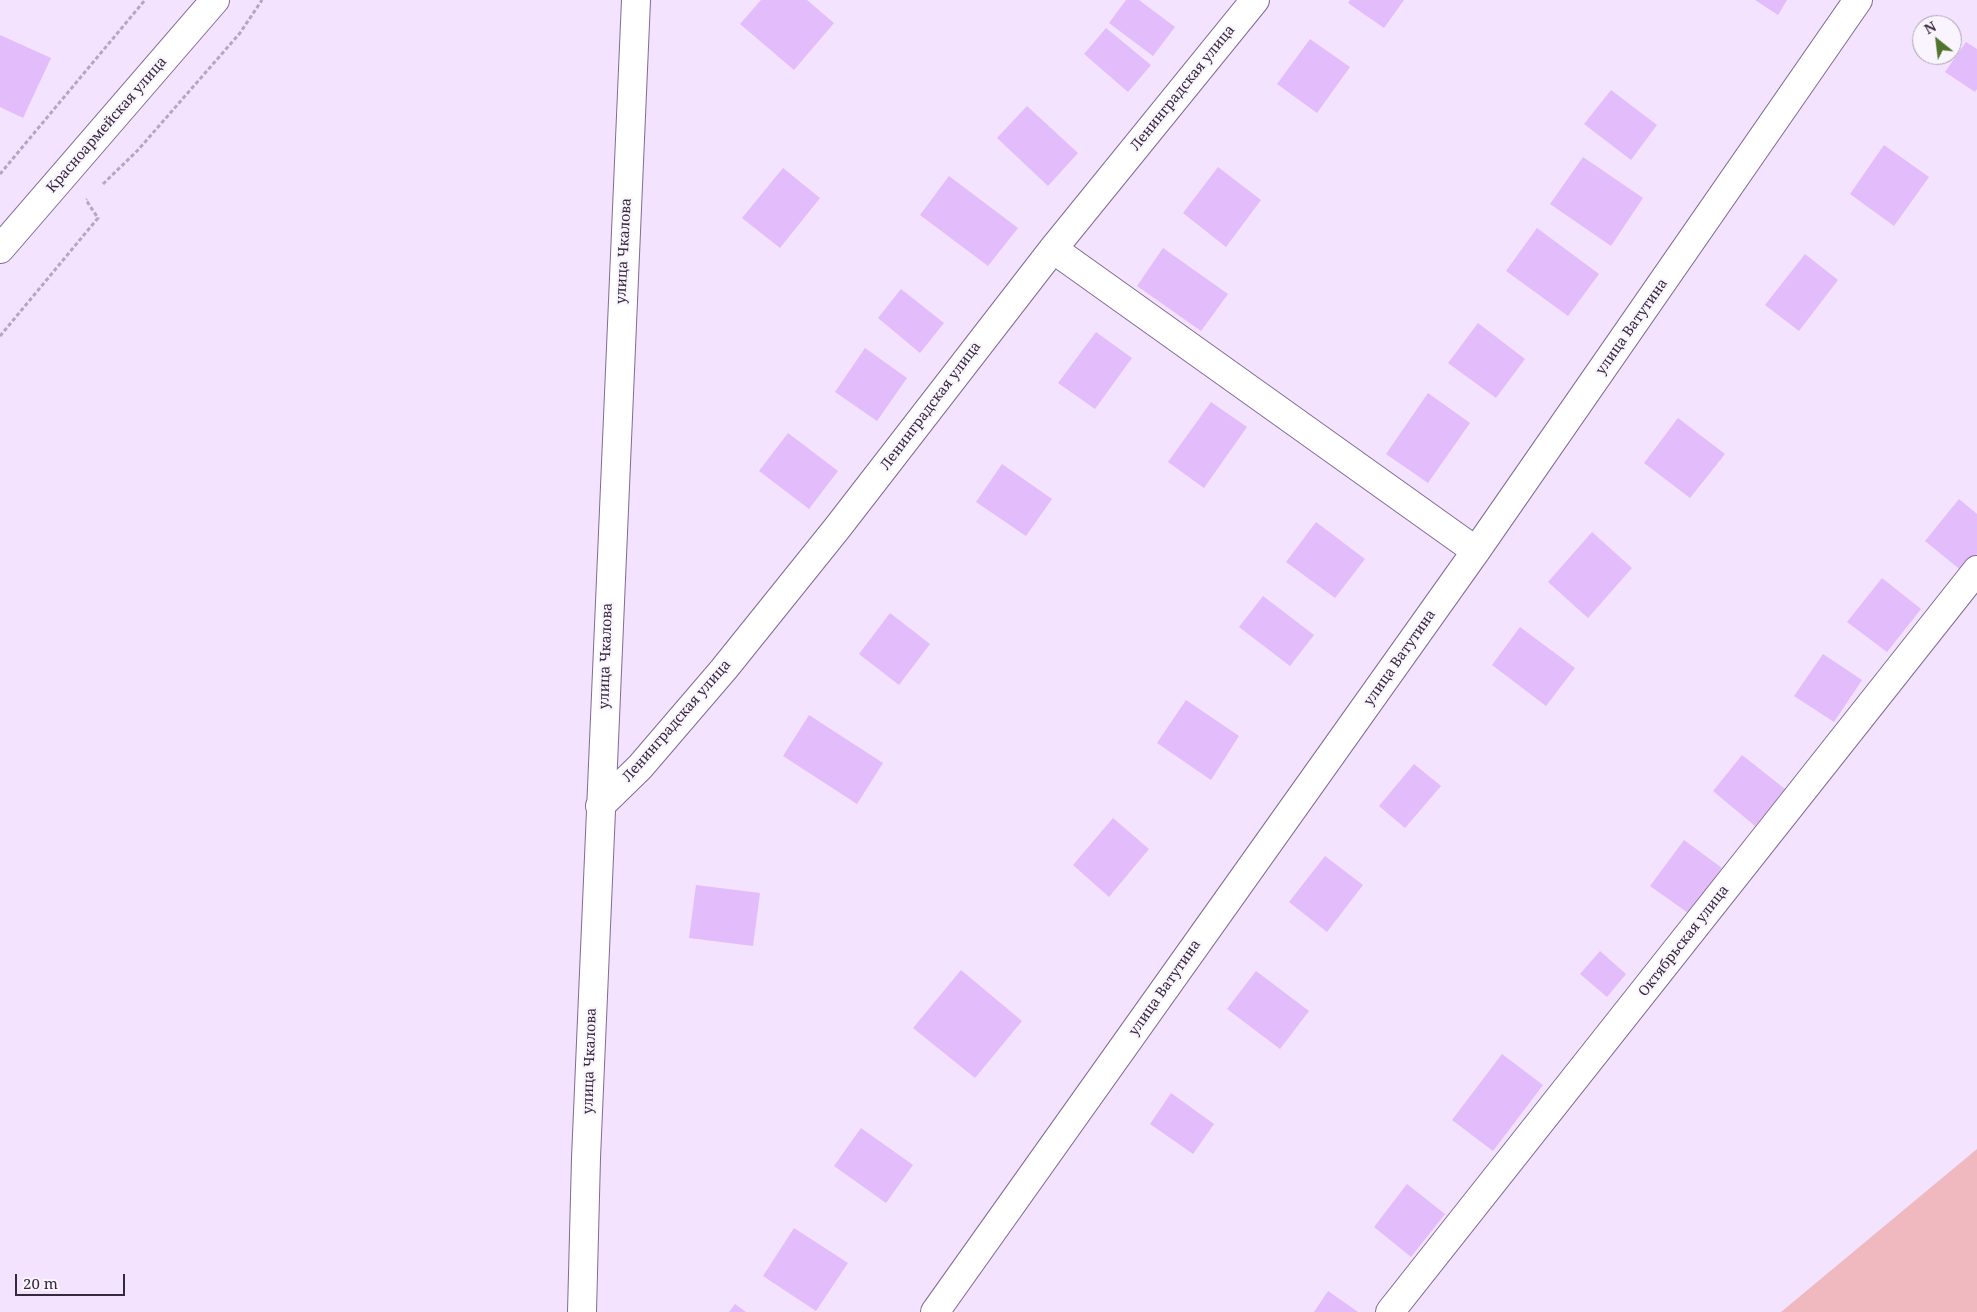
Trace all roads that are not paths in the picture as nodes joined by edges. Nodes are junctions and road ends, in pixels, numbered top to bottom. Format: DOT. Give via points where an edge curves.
graph roads {
  1 [pos="215,0"];
  2 [pos="636,0"];
  3 [pos="1255,0"];
  4 [pos="1858,0"];
  5 [pos="0,249"];
  6 [pos="1053,249"];
  7 [pos="1476,552"];
  8 [pos="1977,570"];
  9 [pos="600,806"];
  10 [pos="582,1312"];
  11 [pos="935,1312"];
  12 [pos="1390,1312"];
  1 -- 5 [label="street, Красноармейская улица"];
  2 -- 9 [label="street, улица Чкалова"];
  3 -- 6 [label="street, Ленинградская улица"];
  4 -- 7 [label="street, улица Ватутина"];
  6 -- 7 [label="street"];
  6 -- 9 [label="street, Ленинградская улица" via="838,528 730,661 640,767"];
  7 -- 11 [label="street, улица Ватутина"];
  8 -- 12 [label="street, Октябрьская улица"];
  9 -- 10 [label="street, улица Чкалова"];
}
